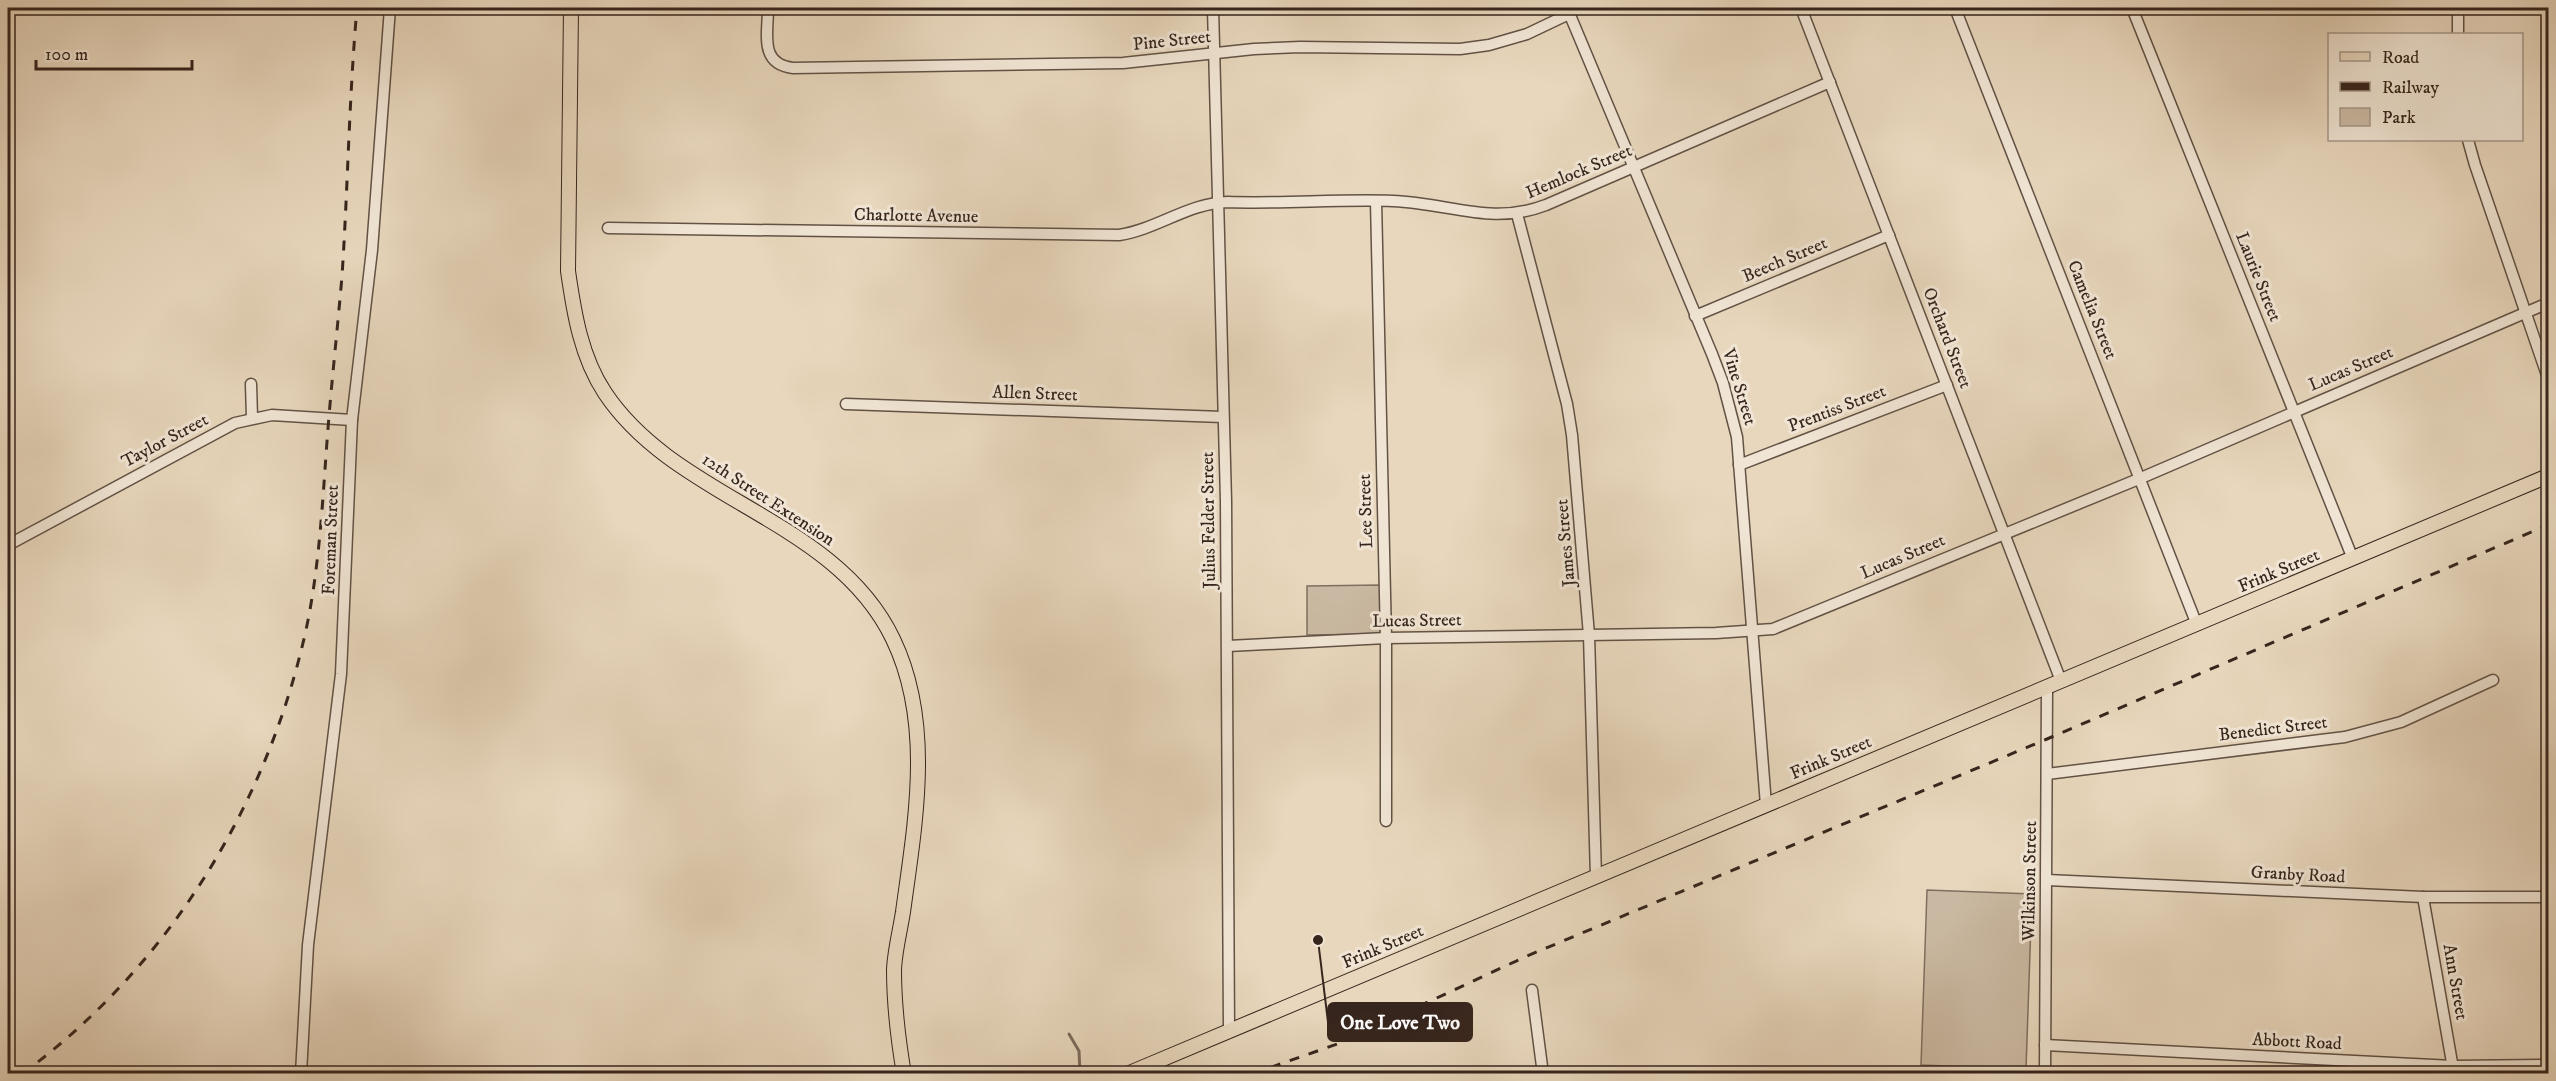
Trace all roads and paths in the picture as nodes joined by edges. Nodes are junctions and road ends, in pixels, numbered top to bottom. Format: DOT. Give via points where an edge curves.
graph roads {
  1 [pos="390,8"];
  2 [pos="571,8"];
  3 [pos="768,8"];
  4 [pos="1213,8"];
  5 [pos="1801,8"];
  6 [pos="1955,8"];
  7 [pos="2132,8"];
  8 [pos="2457,8"];
  9 [pos="1568,11"];
  10 [pos="2458,33"];
  11 [pos="1214,54"];
  12 [pos="1830,82"];
  13 [pos="2468,141"];
  14 [pos="1634,166"];
  15 [pos="1376,201"];
  16 [pos="1218,202"];
  17 [pos="1516,214"];
  18 [pos="608,228"];
  19 [pos="1889,235"];
  20 [pos="2548,303"];
  21 [pos="2525,312"];
  22 [pos="1695,316"];
  23 [pos="2548,378"];
  24 [pos="251,384"];
  25 [pos="1947,385"];
  26 [pos="846,404"];
  27 [pos="2295,411"];
  28 [pos="1223,417"];
  29 [pos="252,418"];
  30 [pos="351,420"];
  31 [pos="1739,465"];
  32 [pos="2548,476"];
  33 [pos="2141,478"];
  34 [pos="2005,534"];
  35 [pos="8,545"];
  36 [pos="2353,559"];
  37 [pos="2197,625"];
  38 [pos="1752,631"];
  39 [pos="1589,636"];
  40 [pos="1386,638"];
  41 [pos="1228,646"];
  42 [pos="2493,680"];
  43 [pos="2061,681"];
  44 [pos="2047,688"];
  45 [pos="2047,774"];
  46 [pos="1766,805"];
  47 [pos="1386,820"];
  48 [pos="1596,877"];
  49 [pos="2047,880"];
  50 [pos="2423,897"];
  51 [pos="2548,897"];
  52 [pos="1532,990"];
  53 [pos="1229,1032"];
  54 [pos="2045,1046"];
  55 [pos="2548,1065"];
  56 [pos="2454,1070"];
  57 [pos="301,1074"];
  58 [pos="904,1074"];
  59 [pos="1127,1074"];
  60 [pos="1543,1074"];
  61 [pos="2045,1074"];
  1 -- 30 [label="street, Foreman Street" via="372,250"];
  2 -- 58 [label="main road, 12th Street Extension" via="568,271 585,353 605,394 628,421 667,455 825,557 878,613 897,646 911,693 920,757 894,967 896,1031"];
  3 -- 11 [label="street, Pine Street" via="768,54 774,62 793,68 1123,63"];
  4 -- 11 [label="street, Julius Felder Street"];
  5 -- 12 [label="street, Orchard Street"];
  6 -- 33 [label="street, Camelia Street"];
  7 -- 27 [label="street, Laurie Street"];
  8 -- 10 [label="street"];
  9 -- 11 [label="street, Pine Street" via="1527,34 1460,49 1300,47"];
  9 -- 14 [label="street, Vine Street"];
  11 -- 16 [label="street, Julius Felder Street"];
  12 -- 14 [label="street, Hemlock Street"];
  12 -- 19 [label="street, Orchard Street"];
  13 -- 21 [label="street"];
  14 -- 17 [label="street, Hemlock Street"];
  14 -- 22 [label="street, Vine Street"];
  15 -- 16 [label="street, Hemlock Street"];
  15 -- 17 [label="street, Hemlock Street" via="1444,206 1492,216"];
  15 -- 40 [label="street, Lee Street"];
  16 -- 18 [label="street, Charlotte Avenue" via="1174,214 1129,233 1108,235"];
  16 -- 28 [label="street, Julius Felder Street"];
  17 -- 39 [label="street, James Street" via="1570,425"];
  19 -- 22 [label="street, Beech Street"];
  19 -- 25 [label="street, Orchard Street"];
  20 -- 21 [label="street, Lucas Street"];
  21 -- 23 [label="street"];
  21 -- 27 [label="street, Lucas Street"];
  22 -- 31 [label="street, Vine Street" via="1724,383 1737,437"];
  24 -- 29 [label="street"];
  25 -- 31 [label="street, Prentiss Street"];
  25 -- 34 [label="street, Orchard Street"];
  26 -- 28 [label="street, Allen Street"];
  27 -- 33 [label="street, Lucas Street"];
  27 -- 36 [label="street, Laurie Street"];
  28 -- 41 [label="street, Julius Felder Street"];
  29 -- 30 [label="street, Taylor Street" via="291,415"];
  29 -- 35 [label="street, Taylor Street" via="226,427"];
  30 -- 57 [label="street, Foreman Street" via="341,674 308,945"];
  31 -- 38 [label="street, Vine Street"];
  32 -- 36 [label="main road, Frink Street"];
  33 -- 34 [label="street, Lucas Street"];
  33 -- 37 [label="street, Camelia Street"];
  34 -- 38 [label="street, Lucas Street" via="1784,626"];
  34 -- 43 [label="street, Orchard Street"];
  36 -- 37 [label="main road, Frink Street"];
  37 -- 43 [label="main road, Frink Street"];
  38 -- 39 [label="street, Lucas Street"];
  38 -- 46 [label="street, Vine Street"];
  39 -- 40 [label="street, Lucas Street"];
  39 -- 48 [label="street, James Street"];
  40 -- 41 [label="street, Lucas Street"];
  40 -- 47 [label="street, Lee Street"];
  41 -- 53 [label="street, Julius Felder Street"];
  42 -- 45 [label="street, Benedict Street" via="2401,722 2345,737"];
  43 -- 44 [label="main road, Frink Street"];
  44 -- 45 [label="street, Wilkinson Street"];
  44 -- 46 [label="main road, Frink Street"];
  45 -- 49 [label="street, Wilkinson Street"];
  46 -- 48 [label="main road, Frink Street"];
  48 -- 53 [label="main road, Frink Street"];
  49 -- 50 [label="street, Granby Road"];
  49 -- 54 [label="street, Wilkinson Street"];
  50 -- 51 [label="street, Granby Road"];
  50 -- 56 [label="street, Ann Street"];
  52 -- 60 [label="street"];
  53 -- 59 [label="main road, Frink Street"];
  54 -- 56 [label="street, Abbott Road"];
  54 -- 61 [label="street, Wilkinson Street"];
  55 -- 56 [label="street, Abbott Road"];
}
